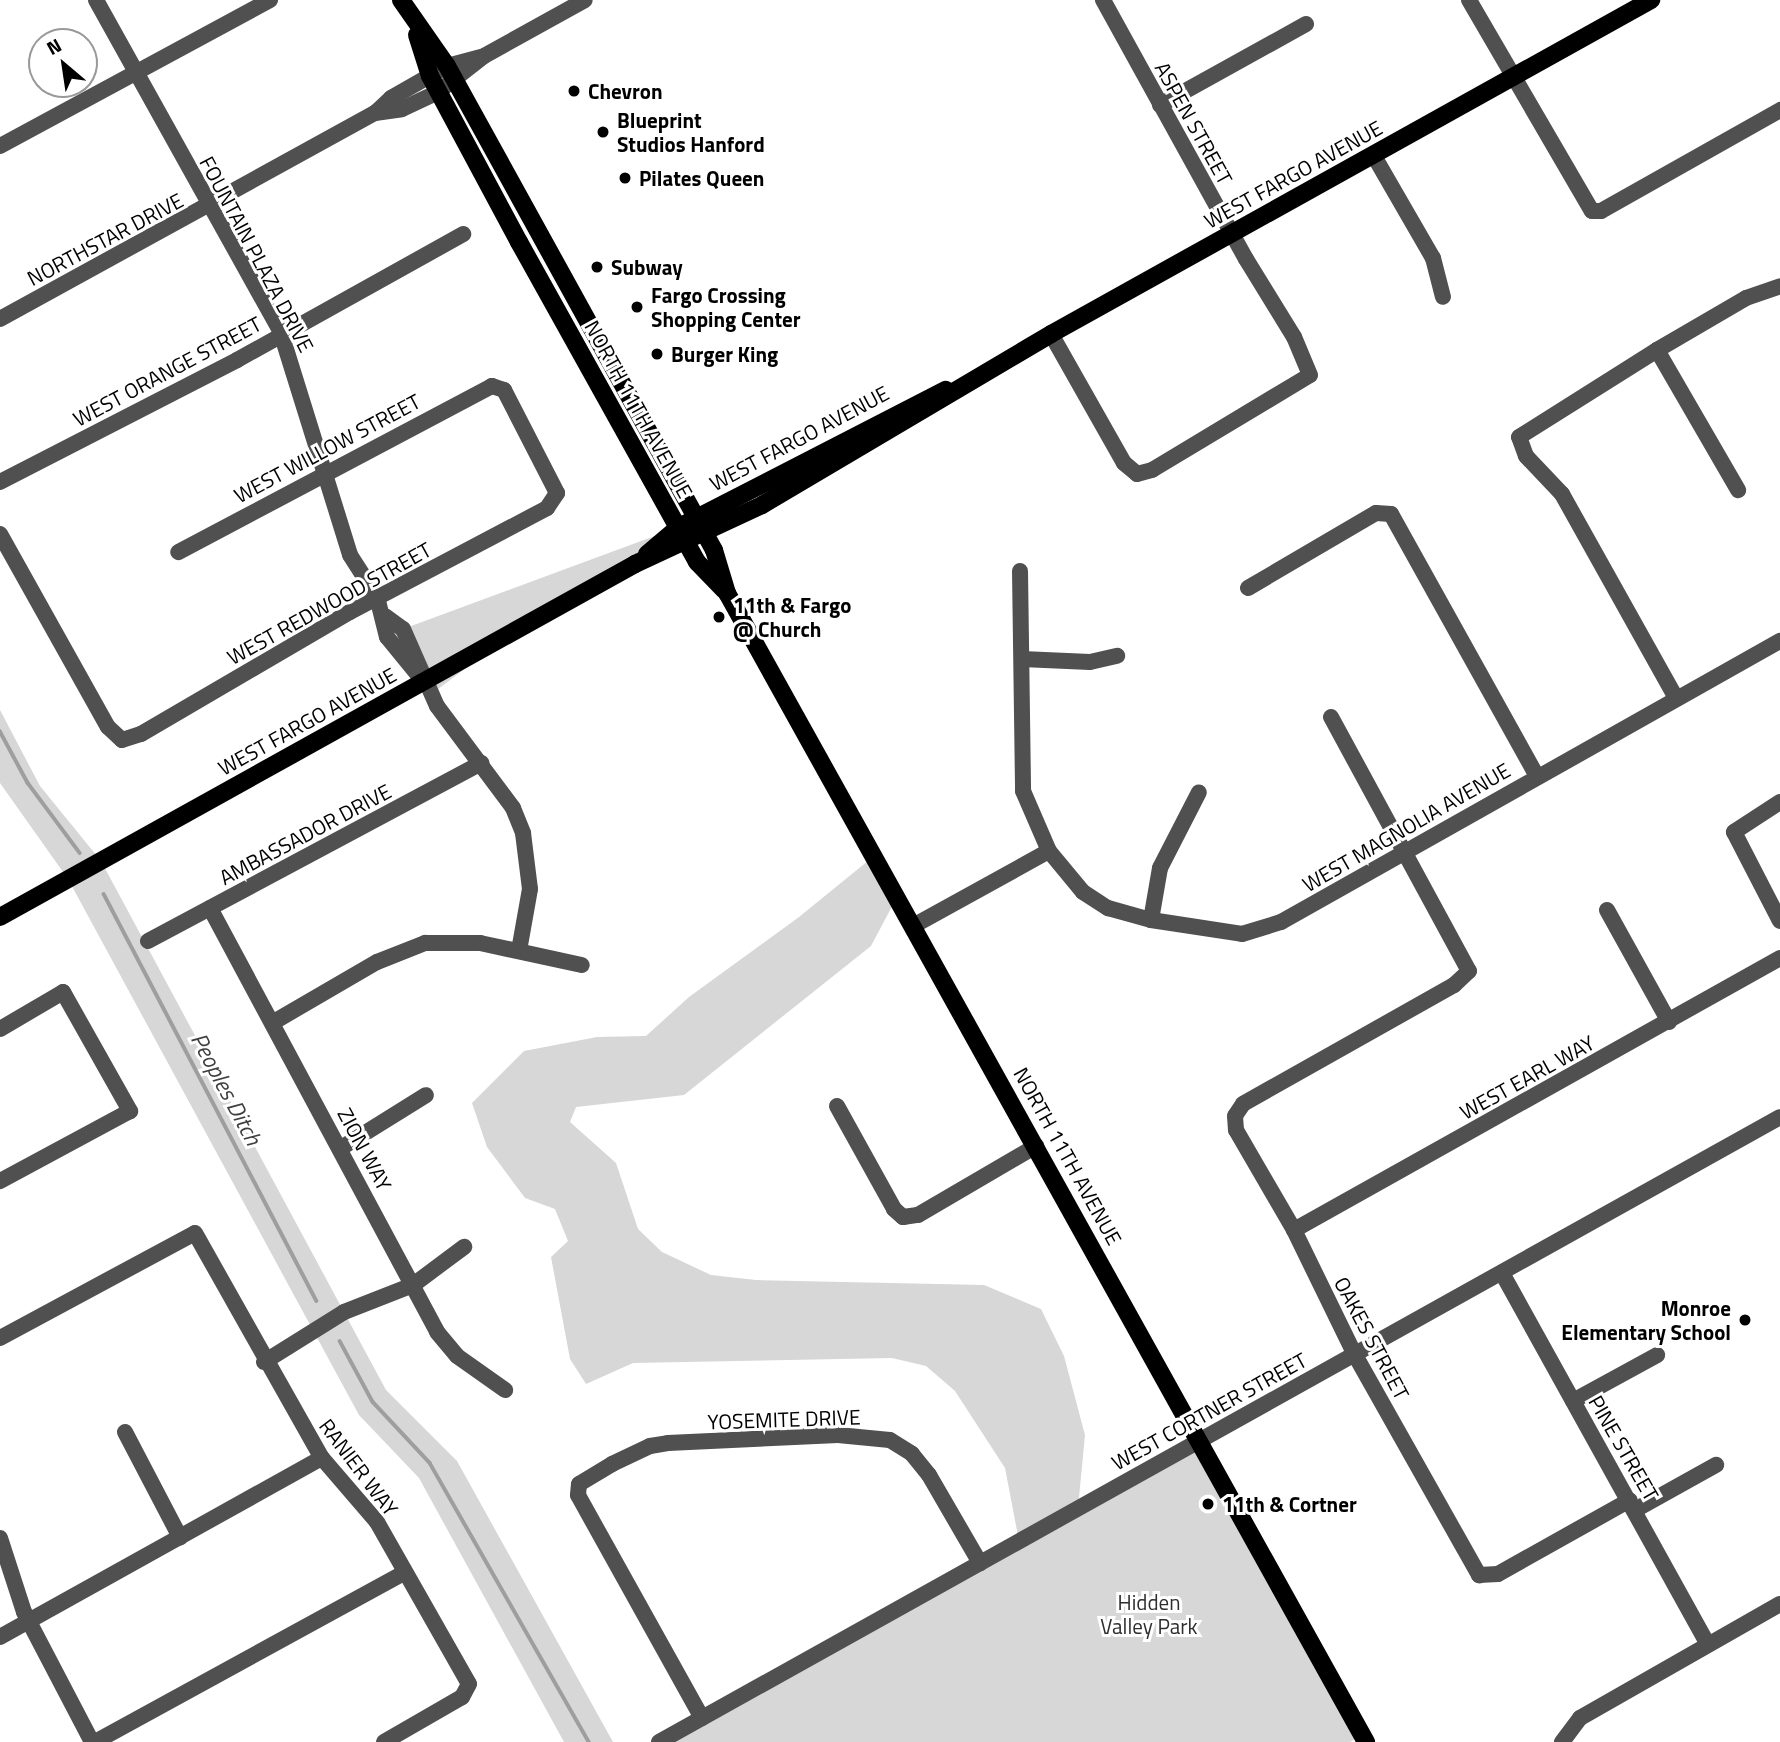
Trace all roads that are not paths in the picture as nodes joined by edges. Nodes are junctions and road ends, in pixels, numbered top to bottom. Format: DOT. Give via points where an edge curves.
graph roads {
  1 [pos="96,0"];
  2 [pos="270,0"];
  3 [pos="401,0"];
  4 [pos="585,0"];
  5 [pos="1103,0"];
  6 [pos="1469,0"];
  7 [pos="1651,0"];
  8 [pos="413,22"];
  9 [pos="1306,24"];
  10 [pos="135,72"];
  11 [pos="452,74"];
  12 [pos="1511,78"];
  13 [pos="434,84"];
  14 [pos="1160,105"];
  15 [pos="1780,110"];
  16 [pos="0,146"];
  17 [pos="1374,156"];
  18 [pos="208,208"];
  19 [pos="463,234"];
  20 [pos="1231,234"];
  21 [pos="519,242"];
  22 [pos="1780,286"];
  23 [pos="1443,296"];
  24 [pos="0,319"];
  25 [pos="1051,334"];
  26 [pos="282,335"];
  27 [pos="599,340"];
  28 [pos="1657,350"];
  29 [pos="957,388"];
  30 [pos="321,474"];
  31 [pos="0,482"];
  32 [pos="1738,490"];
  33 [pos="558,497"];
  34 [pos="696,518"];
  35 [pos="679,527"];
  36 [pos="0,534"];
  37 [pos="705,535"];
  38 [pos="688,543"];
  39 [pos="178,552"];
  40 [pos="635,564"];
  41 [pos="1020,570"];
  42 [pos="1248,588"];
  43 [pos="727,593"];
  44 [pos="377,597"];
  45 [pos="1780,641"];
  46 [pos="1117,656"];
  47 [pos="1022,659"];
  48 [pos="424,682"];
  49 [pos="1676,698"];
  50 [pos="1331,717"];
  51 [pos="482,763"];
  52 [pos="1537,776"];
  53 [pos="1199,792"];
  54 [pos="1780,802"];
  55 [pos="1049,851"];
  56 [pos="1405,851"];
  57 [pos="210,908"];
  58 [pos="1607,911"];
  59 [pos="0,917"];
  60 [pos="1151,920"];
  61 [pos="1780,921"];
  62 [pos="913,926"];
  63 [pos="148,942"];
  64 [pos="519,951"];
  65 [pos="1780,958"];
  66 [pos="582,965"];
  67 [pos="1670,1022"];
  68 [pos="272,1023"];
  69 [pos="0,1029"];
  70 [pos="426,1095"];
  71 [pos="837,1107"];
  72 [pos="1780,1117"];
  73 [pos="1036,1146"];
  74 [pos="341,1149"];
  75 [pos="0,1181"];
  76 [pos="1294,1230"];
  77 [pos="464,1247"];
  78 [pos="1502,1273"];
  79 [pos="413,1285"];
  80 [pos="0,1338"];
  81 [pos="1355,1355"];
  82 [pos="1657,1355"];
  83 [pos="264,1362"];
  84 [pos="505,1390"];
  85 [pos="1573,1401"];
  86 [pos="125,1432"];
  87 [pos="1200,1440"];
  88 [pos="321,1458"];
  89 [pos="1716,1465"];
  90 [pos="1632,1505"];
  91 [pos="180,1537"];
  92 [pos="0,1538"];
  93 [pos="980,1563"];
  94 [pos="404,1573"];
  95 [pos="1780,1604"];
  96 [pos="29,1621"];
  97 [pos="0,1637"];
  98 [pos="1708,1644"];
  99 [pos="702,1718"];
  100 [pos="1562,1740"];
  101 [pos="93,1742"];
  102 [pos="384,1742"];
  103 [pos="659,1742"];
  104 [pos="1366,1742"];
  1 -- 10 [label="street, FOUNTAIN PLAZA DRIVE"];
  2 -- 10 [label="street"];
  3 -- 8 [label="main road, NORTH 11TH AVENUE"];
  4 -- 11 [label="street, NORTHSTAR DRIVE"];
  5 -- 14 [label="street, ASPEN STREET"];
  6 -- 12 [label="street"];
  7 -- 12 [label="main road, WEST FARGO AVENUE"];
  8 -- 11 [label="main road, NORTH 11TH AVENUE"];
  8 -- 13 [label="main road, NORTH 11TH AVENUE"];
  9 -- 14 [label="street"];
  10 -- 16 [label="street"];
  10 -- 18 [label="street, FOUNTAIN PLAZA DRIVE"];
  11 -- 13 [label="street, NORTHSTAR DRIVE"];
  11 -- 27 [label="main road, NORTH 11TH AVENUE"];
  12 -- 15 [label="street" via="1592,211 1601,211"];
  12 -- 17 [label="main road, WEST FARGO AVENUE"];
  13 -- 18 [label="street, NORTHSTAR DRIVE" via="402,109 375,113"];
  13 -- 21 [label="main road, NORTH 11TH AVENUE"];
  14 -- 20 [label="street, ASPEN STREET"];
  17 -- 20 [label="main road, WEST FARGO AVENUE"];
  17 -- 23 [label="street" via="1430,252"];
  18 -- 24 [label="street, NORTHSTAR DRIVE"];
  18 -- 26 [label="street, FOUNTAIN PLAZA DRIVE"];
  19 -- 26 [label="street, WEST ORANGE STREET"];
  20 -- 25 [label="main road, WEST FARGO AVENUE"];
  20 -- 25 [label="street, ASPEN STREET" via="1294,337 1310,375 1152,470 1137,474 1124,463"];
  21 -- 27 [label="main road, NORTH 11TH AVENUE" via="535,256 574,327"];
  21 -- 35 [label="main road, NORTH 11TH AVENUE"];
  22 -- 28 [label="street" via="1746,298"];
  25 -- 29 [label="main road, WEST FARGO AVENUE"];
  26 -- 30 [label="street, FOUNTAIN PLAZA DRIVE" via="306,403"];
  26 -- 31 [label="street, WEST ORANGE STREET"];
  27 -- 34 [label="main road, NORTH 11TH AVENUE"];
  28 -- 32 [label="street"];
  28 -- 49 [label="street" via="1519,437 1527,456 1562,494"];
  29 -- 34 [label="main road, WEST FARGO AVENUE" via="939,391"];
  29 -- 37 [label="main road, WEST FARGO AVENUE" via="943,402 892,432"];
  30 -- 33 [label="street, WEST WILLOW STREET" via="497,386 523,423"];
  30 -- 39 [label="street, WEST WILLOW STREET"];
  30 -- 44 [label="street, FOUNTAIN PLAZA DRIVE" via="350,555"];
  33 -- 44 [label="street, WEST REDWOOD STREET" via="547,508"];
  34 -- 35 [label="main road, WEST FARGO AVENUE"];
  34 -- 37 [label="main road, NORTH 11TH AVENUE"];
  35 -- 38 [label="main road, NORTH 11TH AVENUE"];
  35 -- 40 [label="main road, WEST FARGO AVENUE"];
  36 -- 44 [label="street, WEST REDWOOD STREET" via="118,739 141,734"];
  37 -- 38 [label="main road, WEST FARGO AVENUE"];
  37 -- 43 [label="main road, NORTH 11TH AVENUE"];
  38 -- 40 [label="main road, WEST FARGO AVENUE"];
  38 -- 43 [label="main road, NORTH 11TH AVENUE" via="697,562"];
  40 -- 48 [label="main road, WEST FARGO AVENUE"];
  41 -- 47 [label="street, WEST MAGNOLIA AVENUE"];
  42 -- 52 [label="street" via="1386,511"];
  43 -- 62 [label="main road, NORTH 11TH AVENUE"];
  44 -- 48 [label="street, FOUNTAIN PLAZA DRIVE" via="385,616 403,629 419,659"];
  45 -- 49 [label="street, WEST MAGNOLIA AVENUE"];
  46 -- 47 [label="street" via="1090,662"];
  47 -- 55 [label="street, WEST MAGNOLIA AVENUE" via="1023,791"];
  48 -- 51 [label="street, FOUNTAIN PLAZA DRIVE"];
  48 -- 59 [label="main road, WEST FARGO AVENUE"];
  49 -- 52 [label="street, WEST MAGNOLIA AVENUE"];
  50 -- 56 [label="street"];
  51 -- 57 [label="street, AMBASSADOR DRIVE"];
  51 -- 64 [label="street, FOUNTAIN PLAZA DRIVE" via="513,808 523,833 530,889"];
  52 -- 56 [label="street, WEST MAGNOLIA AVENUE"];
  53 -- 60 [label="street" via="1160,868"];
  54 -- 61 [label="street" via="1734,832"];
  55 -- 60 [label="street, WEST MAGNOLIA AVENUE" via="1095,901"];
  55 -- 62 [label="street"];
  56 -- 60 [label="street, WEST MAGNOLIA AVENUE" via="1258,932"];
  56 -- 76 [label="street, OAKES STREET" via="1469,971 1454,985 1244,1104 1234,1116 1236,1130"];
  57 -- 63 [label="street, AMBASSADOR DRIVE"];
  57 -- 68 [label="street, ZION WAY"];
  58 -- 67 [label="street"];
  62 -- 73 [label="main road, NORTH 11TH AVENUE"];
  64 -- 66 [label="street"];
  64 -- 68 [label="street" via="453,940 414,946"];
  65 -- 67 [label="street, WEST EARL WAY"];
  67 -- 76 [label="street, WEST EARL WAY"];
  68 -- 74 [label="street, ZION WAY"];
  69 -- 75 [label="street" via="63,992 130,1111"];
  70 -- 74 [label="street"];
  71 -- 73 [label="street" via="894,1209 903,1217 918,1215"];
  72 -- 78 [label="street, WEST CORTNER STREET"];
  73 -- 87 [label="main road, NORTH 11TH AVENUE"];
  74 -- 79 [label="street, ZION WAY"];
  76 -- 81 [label="street, OAKES STREET"];
  77 -- 79 [label="street"];
  78 -- 81 [label="street, WEST CORTNER STREET"];
  78 -- 85 [label="street, PINE STREET"];
  79 -- 83 [label="street" via="344,1312"];
  79 -- 84 [label="street, ZION WAY" via="438,1332 457,1356"];
  80 -- 83 [label="street, RANIER WAY" via="195,1233"];
  81 -- 87 [label="street, WEST CORTNER STREET"];
  81 -- 90 [label="street, OAKES STREET" via="1482,1577 1498,1574"];
  82 -- 85 [label="street"];
  83 -- 88 [label="street, RANIER WAY"];
  85 -- 90 [label="street, PINE STREET"];
  86 -- 91 [label="street"];
  87 -- 93 [label="street, WEST CORTNER STREET"];
  87 -- 104 [label="main road, NORTH 11TH AVENUE"];
  88 -- 91 [label="street"];
  88 -- 94 [label="street, RANIER WAY" via="377,1522"];
  89 -- 90 [label="street"];
  90 -- 98 [label="street, PINE STREET"];
  91 -- 96 [label="street"];
  92 -- 96 [label="street"];
  93 -- 99 [label="street, WEST CORTNER STREET"];
  93 -- 99 [label="street, YOSEMITE DRIVE" via="929,1475 912,1454 890,1440 838,1434 668,1443 650,1446 612,1464 577,1488"];
  94 -- 101 [label="street"];
  94 -- 102 [label="street, RANIER WAY" via="469,1690"];
  95 -- 98 [label="street"];
  96 -- 97 [label="street"];
  96 -- 101 [label="street"];
  98 -- 100 [label="street" via="1580,1718"];
  99 -- 103 [label="street, WEST CORTNER STREET"];
}
